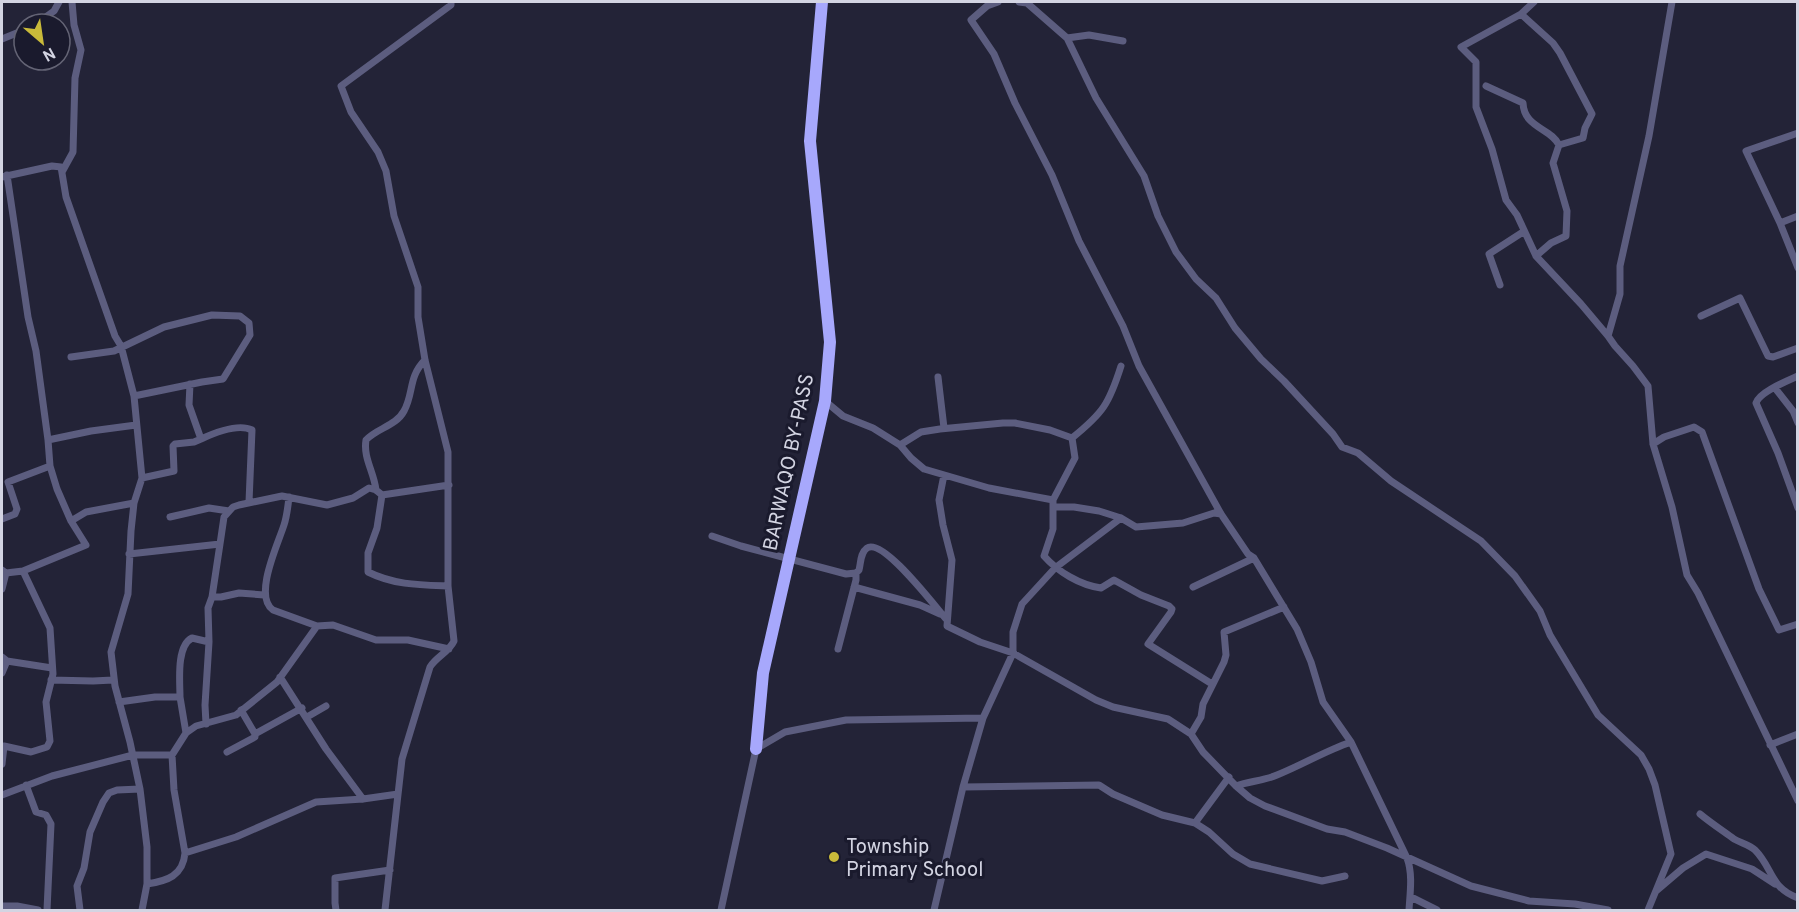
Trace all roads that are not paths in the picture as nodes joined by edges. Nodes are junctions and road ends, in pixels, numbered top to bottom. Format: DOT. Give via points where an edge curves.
graph roads {
  1 [pos="72,2"];
  2 [pos="451,2"];
  3 [pos="822,2"];
  4 [pos="998,2"];
  5 [pos="1019,2"];
  6 [pos="1534,2"];
  7 [pos="1672,2"];
  8 [pos="1521,14"];
  9 [pos="1067,38"];
  10 [pos="1123,41"];
  11 [pos="1486,87"];
  12 [pos="1797,133"];
  13 [pos="1558,146"];
  14 [pos="62,171"];
  15 [pos="4,176"];
  16 [pos="1797,216"];
  17 [pos="1780,223"];
  18 [pos="1523,232"];
  19 [pos="1536,256"];
  20 [pos="1797,268"];
  21 [pos="1500,285"];
  22 [pos="1701,316"];
  23 [pos="1608,336"];
  24 [pos="121,346"];
  25 [pos="1797,348"];
  26 [pos="71,357"];
  27 [pos="425,360"];
  28 [pos="1121,366"];
  29 [pos="1797,376"];
  30 [pos="938,377"];
  31 [pos="189,384"];
  32 [pos="1776,388"];
  33 [pos="134,396"];
  34 [pos="825,401"];
  35 [pos="1795,410"];
  36 [pos="1797,423"];
  37 [pos="136,425"];
  38 [pos="944,428"];
  39 [pos="201,438"];
  40 [pos="1072,438"];
  41 [pos="48,440"];
  42 [pos="1653,444"];
  43 [pos="900,445"];
  44 [pos="50,466"];
  45 [pos="944,475"];
  46 [pos="142,477"];
  47 [pos="5,483"];
  48 [pos="449,485"];
  49 [pos="1795,487"];
  50 [pos="379,492"];
  51 [pos="289,497"];
  52 [pos="249,502"];
  53 [pos="134,503"];
  54 [pos="1054,504"];
  55 [pos="1797,508"];
  56 [pos="229,511"];
  57 [pos="1221,514"];
  58 [pos="170,517"];
  59 [pos="1121,518"];
  60 [pos="2,519"];
  61 [pos="71,521"];
  62 [pos="712,536"];
  63 [pos="220,544"];
  64 [pos="129,554"];
  65 [pos="1254,558"];
  66 [pos="789,559"];
  67 [pos="1055,568"];
  68 [pos="4,571"];
  69 [pos="23,571"];
  70 [pos="856,573"];
  71 [pos="448,586"];
  72 [pos="1193,587"];
  73 [pos="854,588"];
  74 [pos="2,589"];
  75 [pos="264,596"];
  76 [pos="212,597"];
  77 [pos="1284,607"];
  78 [pos="945,618"];
  79 [pos="1797,624"];
  80 [pos="317,626"];
  81 [pos="209,642"];
  82 [pos="449,649"];
  83 [pos="838,649"];
  84 [pos="1013,653"];
  85 [pos="4,659"];
  86 [pos="52,668"];
  87 [pos="2,673"];
  88 [pos="280,677"];
  89 [pos="51,680"];
  90 [pos="113,680"];
  91 [pos="1212,684"];
  92 [pos="180,697"];
  93 [pos="119,702"];
  94 [pos="326,706"];
  95 [pos="302,708"];
  96 [pos="241,710"];
  97 [pos="307,717"];
  98 [pos="983,718"];
  99 [pos="206,724"];
  100 [pos="186,733"];
  101 [pos="255,734"];
  102 [pos="1191,734"];
  103 [pos="1797,734"];
  104 [pos="1351,742"];
  105 [pos="3,745"];
  106 [pos="1770,745"];
  107 [pos="756,749"];
  108 [pos="227,752"];
  109 [pos="133,755"];
  110 [pos="172,755"];
  111 [pos="2,764"];
  112 [pos="1229,777"];
  113 [pos="26,785"];
  114 [pos="1236,786"];
  115 [pos="963,787"];
  116 [pos="140,789"];
  117 [pos="398,794"];
  118 [pos="2,795"];
  119 [pos="363,799"];
  120 [pos="1797,801"];
  121 [pos="1700,814"];
  122 [pos="1195,823"];
  123 [pos="185,853"];
  124 [pos="1407,858"];
  125 [pos="390,870"];
  126 [pos="1345,876"];
  127 [pos="147,884"];
  128 [pos="1775,884"];
  129 [pos="1656,891"];
  130 [pos="1411,897"];
  131 [pos="1797,898"];
  132 [pos="2,906"];
  133 [pos="38,910"];
  134 [pos="47,910"];
  135 [pos="80,910"];
  136 [pos="142,910"];
  137 [pos="336,910"];
  138 [pos="385,910"];
  139 [pos="721,910"];
  140 [pos="934,910"];
  141 [pos="1409,910"];
  142 [pos="1437,910"];
  143 [pos="1608,910"];
  144 [pos="1648,910"];
  1 -- 14 [label="street" via="81,50 75,78 73,152"];
  2 -- 27 [label="street" via="341,86 351,112 386,171 394,216 418,287"];
  3 -- 34 [label="highway, BARWAQO BY-PASS" via="810,141 830,342"];
  4 -- 57 [label="street" via="971,20 994,54 1139,366"];
  5 -- 9 [label="street" via="1027,3"];
  6 -- 8 [label="street"];
  7 -- 23 [label="street" via="1649,136 1620,266 1620,294"];
  8 -- 13 [label="street" via="1560,53 1592,114 1583,138"];
  8 -- 18 [label="street" via="1461,47 1476,62 1476,107 1506,200"];
  9 -- 10 [label="street" via="1089,35"];
  9 -- 129 [label="street" via="1096,98 1144,176 1176,252 1216,298 1235,328 1342,447 1358,453 1391,481 1481,541 1515,576 1540,611 1598,715 1641,755 1655,785 1671,854"];
  11 -- 13 [label="street" via="1523,103 1534,125 1556,139"];
  12 -- 17 [label="street" via="1746,151"];
  13 -- 19 [label="street" via="1553,163 1567,211 1566,236"];
  14 -- 15 [label="street" via="57,166"];
  14 -- 24 [label="street" via="66,197"];
  15 -- 41 [label="street"];
  16 -- 17 [label="street"];
  17 -- 20 [label="street"];
  18 -- 19 [label="street"];
  18 -- 21 [label="street" via="1489,254"];
  19 -- 23 [label="street"];
  22 -- 25 [label="street" via="1740,298 1768,356"];
  23 -- 42 [label="street" via="1648,386"];
  24 -- 26 [label="street" via="114,351"];
  24 -- 31 [label="street" via="164,327 212,315 240,316 249,323 250,335 223,379"];
  24 -- 33 [label="street"];
  27 -- 48 [label="street" via="448,452"];
  27 -- 50 [label="street" via="416,369 404,411 366,440 366,453"];
  28 -- 40 [label="street" via="1108,403"];
  29 -- 32 [label="street"];
  30 -- 38 [label="street"];
  31 -- 33 [label="street"];
  31 -- 39 [label="street" via="189,405"];
  32 -- 35 [label="street"];
  32 -- 49 [label="street" via="1757,398 1756,405"];
  33 -- 37 [label="street"];
  34 -- 43 [label="street" via="843,416"];
  34 -- 66 [label="highway, BARWAQO BY-PASS"];
  35 -- 36 [label="street"];
  37 -- 41 [label="street"];
  37 -- 46 [label="street"];
  38 -- 40 [label="street" via="1015,423"];
  38 -- 43 [label="street" via="921,432"];
  39 -- 46 [label="street" via="173,446 174,471"];
  39 -- 52 [label="street" via="229,429 252,430"];
  40 -- 54 [label="street" via="1075,458"];
  41 -- 44 [label="street"];
  42 -- 79 [label="street" via="1694,427 1702,432 1759,589 1779,630"];
  42 -- 106 [label="street" via="1687,575"];
  43 -- 45 [label="street" via="924,469"];
  44 -- 47 [label="street"];
  44 -- 61 [label="street"];
  45 -- 54 [label="street"];
  45 -- 78 [label="street" via="939,500 952,560"];
  46 -- 53 [label="street"];
  47 -- 60 [label="street" via="17,509 15,514"];
  48 -- 50 [label="street"];
  48 -- 71 [label="street"];
  49 -- 55 [label="street"];
  50 -- 51 [label="street" via="369,488 327,505"];
  50 -- 71 [label="street" via="368,572 405,584"];
  51 -- 52 [label="street"];
  51 -- 75 [label="street"];
  52 -- 56 [label="street"];
  53 -- 61 [label="street" via="86,512"];
  53 -- 64 [label="street"];
  54 -- 59 [label="street"];
  54 -- 67 [label="street" via="1052,538 1044,556"];
  56 -- 58 [label="street" via="209,508"];
  56 -- 63 [label="street"];
  57 -- 59 [label="street" via="1183,523 1136,526"];
  57 -- 65 [label="street"];
  59 -- 67 [label="street"];
  61 -- 69 [label="street" via="86,545"];
  62 -- 66 [label="street"];
  63 -- 64 [label="street"];
  63 -- 76 [label="street"];
  64 -- 90 [label="street" via="128,594 111,652"];
  65 -- 72 [label="street"];
  65 -- 77 [label="street"];
  66 -- 70 [label="street" via="846,574"];
  66 -- 107 [label="highway, BARWAQO BY-PASS" via="763,673"];
  67 -- 84 [label="street" via="1022,604 1013,632"];
  67 -- 91 [label="street" via="1092,587 1101,588 1114,580 1169,606 1171,612 1148,644"];
  68 -- 69 [label="street"];
  68 -- 74 [label="street"];
  69 -- 86 [label="street" via="50,628"];
  70 -- 73 [label="street"];
  70 -- 78 [label="street" via="866,549 880,548"];
  71 -- 82 [label="street" via="454,641"];
  73 -- 78 [label="street" via="920,605"];
  73 -- 83 [label="street"];
  75 -- 76 [label="street" via="239,593"];
  75 -- 80 [label="street" via="273,610"];
  76 -- 81 [label="street" via="207,608"];
  77 -- 91 [label="street" via="1224,632 1226,655"];
  77 -- 104 [label="street" via="1311,662 1323,702"];
  78 -- 84 [label="street" via="947,627"];
  80 -- 82 [label="street" via="333,625 376,640 408,640"];
  80 -- 88 [label="street"];
  81 -- 92 [label="street" via="192,638 186,643 180,665"];
  81 -- 99 [label="street"];
  82 -- 117 [label="street" via="432,663 424,681 402,759"];
  84 -- 98 [label="street"];
  84 -- 102 [label="street" via="1096,700 1168,719"];
  85 -- 86 [label="street"];
  85 -- 87 [label="street"];
  86 -- 89 [label="street"];
  88 -- 95 [label="street"];
  88 -- 96 [label="street"];
  89 -- 90 [label="street"];
  89 -- 105 [label="street" via="46,702 50,745 31,752"];
  90 -- 93 [label="street"];
  91 -- 102 [label="street"];
  92 -- 93 [label="street"];
  92 -- 100 [label="street"];
  93 -- 109 [label="street"];
  94 -- 97 [label="street"];
  95 -- 97 [label="street"];
  95 -- 101 [label="street"];
  96 -- 99 [label="street"];
  96 -- 101 [label="street"];
  97 -- 119 [label="street"];
  98 -- 107 [label="street" via="846,720 785,732"];
  98 -- 115 [label="street"];
  99 -- 100 [label="street"];
  100 -- 110 [label="street"];
  101 -- 108 [label="street"];
  102 -- 112 [label="street"];
  103 -- 106 [label="street"];
  104 -- 114 [label="street" via="1277,775"];
  104 -- 124 [label="street"];
  105 -- 111 [label="street"];
  106 -- 120 [label="street"];
  107 -- 139 [label="street"];
  109 -- 110 [label="street"];
  109 -- 113 [label="street"];
  109 -- 116 [label="street"];
  110 -- 123 [label="street"];
  112 -- 114 [label="street"];
  112 -- 122 [label="street"];
  113 -- 118 [label="street"];
  113 -- 134 [label="street" via="36,810 46,815 51,824"];
  114 -- 124 [label="street" via="1265,806 1327,830 1345,832"];
  115 -- 122 [label="street" via="1099,784 1162,815"];
  115 -- 140 [label="street"];
  116 -- 127 [label="street"];
  116 -- 135 [label="street" via="117,790 103,802 90,832 77,886"];
  117 -- 119 [label="street"];
  117 -- 125 [label="street"];
  119 -- 123 [label="street" via="316,802 247,833"];
  121 -- 128 [label="street" via="1754,849"];
  122 -- 126 [label="street" via="1250,864 1322,881"];
  123 -- 127 [label="street" via="183,866 172,878"];
  124 -- 130 [label="street" via="1412,870"];
  124 -- 143 [label="street" via="1471,886 1529,901"];
  125 -- 137 [label="street" via="335,878"];
  125 -- 138 [label="street"];
  127 -- 136 [label="street"];
  128 -- 129 [label="street" via="1752,869 1706,854"];
  128 -- 131 [label="street"];
  129 -- 144 [label="street"];
  130 -- 141 [label="street"];
  130 -- 142 [label="street"];
  132 -- 133 [label="street"];
}
